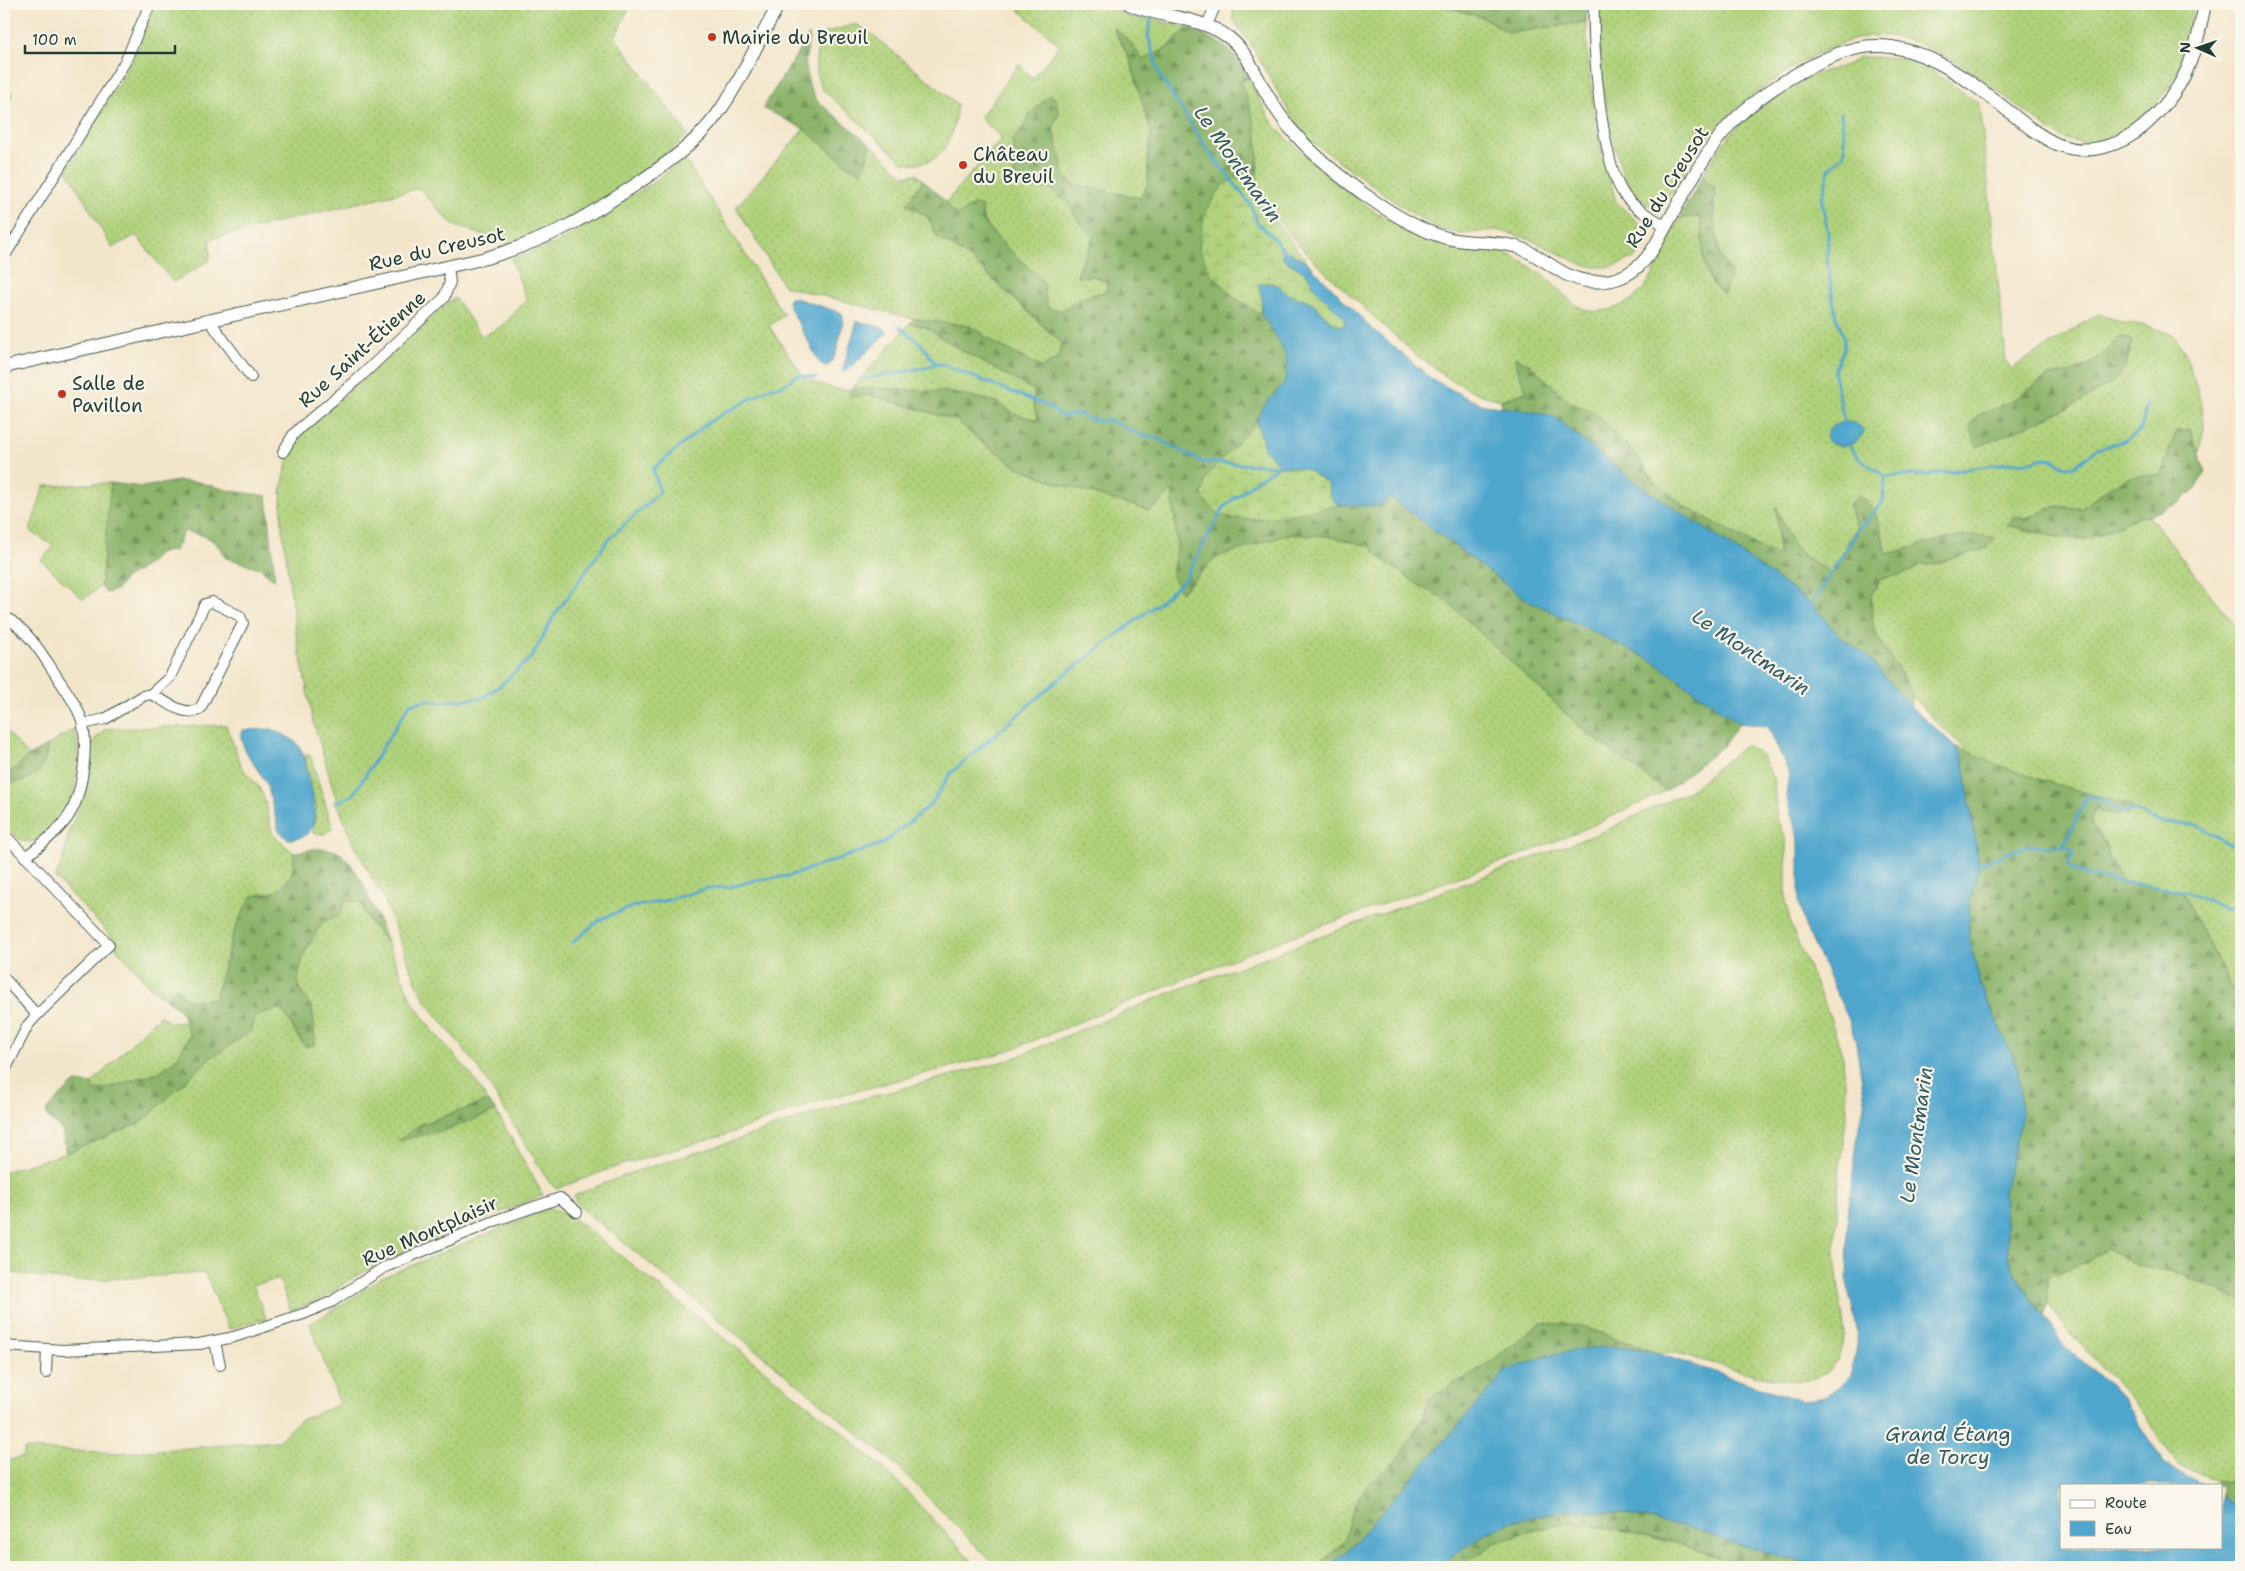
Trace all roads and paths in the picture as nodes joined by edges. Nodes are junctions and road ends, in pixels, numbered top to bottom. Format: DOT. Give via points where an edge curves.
graph roads {
  1 [pos="150,4"];
  2 [pos="779,4"];
  3 [pos="1129,4"];
  4 [pos="1216,4"];
  5 [pos="1594,4"];
  6 [pos="2205,4"];
  7 [pos="1207,25"];
  8 [pos="1666,226"];
  9 [pos="4,257"];
  10 [pos="448,266"];
  11 [pos="209,320"];
  12 [pos="4,367"];
  13 [pos="251,377"];
  14 [pos="283,452"];
  15 [pos="4,616"];
  16 [pos="151,694"];
  17 [pos="83,724"];
  18 [pos="4,834"];
  19 [pos="26,857"];
  20 [pos="4,978"];
  21 [pos="37,1015"];
  22 [pos="4,1072"];
  23 [pos="577,1212"];
  24 [pos="215,1342"];
  25 [pos="4,1346"];
  26 [pos="47,1349"];
  27 [pos="220,1365"];
  28 [pos="46,1373"];
  1 -- 9 [label="street" via="118,74"];
  2 -- 10 [label="street, Rue du Creusot" via="715,117 684,150 599,209 554,235 510,251"];
  3 -- 7 [label="street, Rue du Creusot"];
  4 -- 7 [label="street"];
  5 -- 8 [label="street" via="1600,99 1614,171 1624,195"];
  6 -- 8 [label="street, Rue du Creusot" via="2194,54 2181,84 2158,113 2124,140 2094,149 2056,144 1941,64 1890,46 1863,47 1810,68 1763,96 1736,118 1711,149"];
  7 -- 8 [label="street, Rue du Creusot" via="1240,48 1282,119 1314,153 1385,208 1417,228 1449,239 1511,245 1532,254 1564,275 1601,282 1636,269"];
  10 -- 11 [label="street, Rue du Creusot"];
  10 -- 14 [label="street, Rue Saint-Étienne" via="450,282 444,298 358,379 301,427"];
  11 -- 12 [label="street, Rue du Creusot"];
  11 -- 13 [label="street"];
  15 -- 17 [label="street" via="16,623 38,647 67,690"];
  16 -- 16 [label="street" via="170,677 205,604 212,602 240,616 243,622 200,709 194,713 186,712"];
  16 -- 17 [label="street" via="105,719"];
  17 -- 19 [label="street" via="83,769 72,811 47,841"];
  18 -- 19 [label="street"];
  19 -- 21 [label="street" via="109,945"];
  20 -- 21 [label="street"];
  21 -- 22 [label="street" via="28,1025"];
  23 -- 24 [label="street, Rue Montplaisir" via="560,1198 520,1211 384,1268 321,1307"];
  24 -- 26 [label="street, Rue Montplaisir"];
  24 -- 27 [label="street"];
  25 -- 26 [label="street, Rue Montplaisir"];
  26 -- 28 [label="street"];
}
